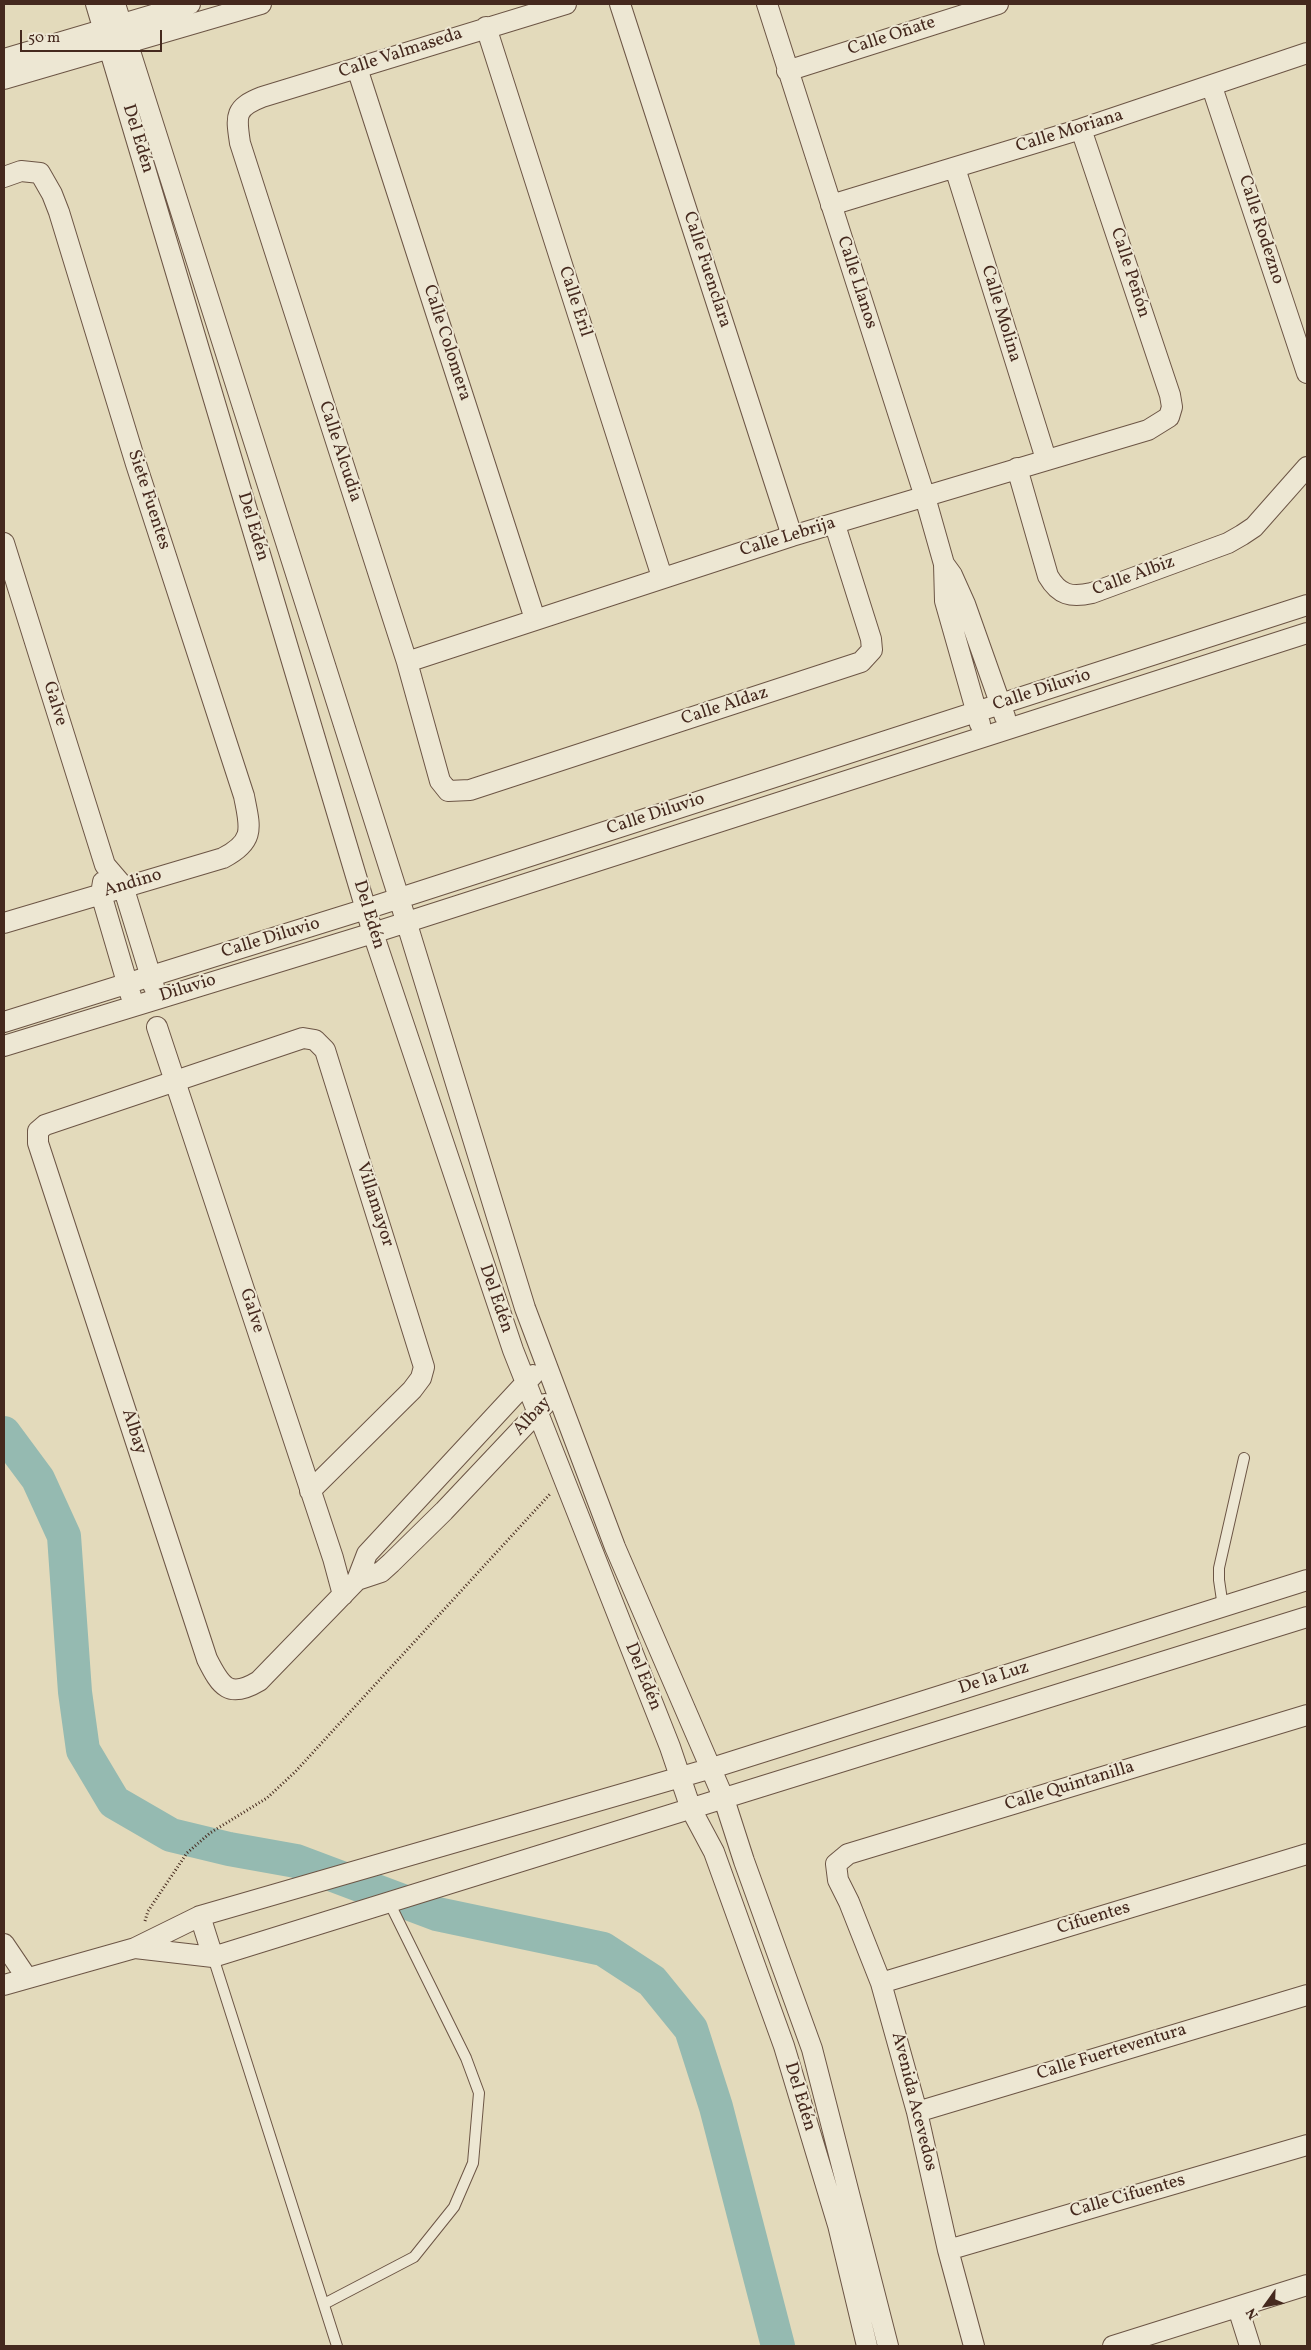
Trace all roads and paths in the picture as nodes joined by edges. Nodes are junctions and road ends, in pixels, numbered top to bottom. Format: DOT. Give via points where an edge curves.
graph roads {
  1 [pos="96,4"];
  2 [pos="115,4"];
  3 [pos="190,4"];
  4 [pos="260,4"];
  5 [pos="566,4"];
  6 [pos="620,4"];
  7 [pos="767,4"];
  8 [pos="998,4"];
  9 [pos="113,26"];
  10 [pos="486,27"];
  11 [pos="118,46"];
  12 [pos="1307,53"];
  13 [pos="4,59"];
  14 [pos="358,68"];
  15 [pos="787,71"];
  16 [pos="4,79"];
  17 [pos="1212,87"];
  18 [pos="239,111"];
  19 [pos="1081,129"];
  20 [pos="955,168"];
  21 [pos="4,177"];
  22 [pos="831,205"];
  23 [pos="1307,373"];
  24 [pos="1169,417"];
  25 [pos="1046,459"];
  26 [pos="1307,467"];
  27 [pos="1017,468"];
  28 [pos="925,497"];
  29 [pos="834,525"];
  30 [pos="792,536"];
  31 [pos="4,543"];
  32 [pos="944,564"];
  33 [pos="662,578"];
  34 [pos="1307,605"];
  35 [pos="535,619"];
  36 [pos="1307,633"];
  37 [pos="407,662"];
  38 [pos="1001,704"];
  39 [pos="977,712"];
  40 [pos="1009,730"];
  41 [pos="984,738"];
  42 [pos="448,791"];
  43 [pos="250,829"];
  44 [pos="105,865"];
  45 [pos="123,886"];
  46 [pos="101,894"];
  47 [pos="399,898"];
  48 [pos="366,910"];
  49 [pos="4,922"];
  50 [pos="405,922"];
  51 [pos="373,934"];
  52 [pos="151,976"];
  53 [pos="128,983"];
  54 [pos="157,998"];
  55 [pos="134,1005"];
  56 [pos="4,1022"];
  57 [pos="157,1028"];
  58 [pos="4,1046"];
  59 [pos="168,1083"];
  60 [pos="545,1362"];
  61 [pos="526,1383"];
  62 [pos="556,1392"];
  63 [pos="537,1413"];
  64 [pos="1244,1458"];
  65 [pos="563,1480"];
  66 [pos="310,1491"];
  67 [pos="357,1580"];
  68 [pos="1307,1580"];
  69 [pos="343,1595"];
  70 [pos="1223,1607"];
  71 [pos="1307,1617"];
  72 [pos="1307,1715"];
  73 [pos="712,1768"];
  74 [pos="681,1778"];
  75 [pos="724,1799"];
  76 [pos="691,1809"];
  77 [pos="1307,1854"];
  78 [pos="836,1864"];
  79 [pos="389,1902"];
  80 [pos="200,1916"];
  81 [pos="4,1944"];
  82 [pos="135,1948"];
  83 [pos="213,1958"];
  84 [pos="27,1978"];
  85 [pos="4,1984"];
  86 [pos="881,1984"];
  87 [pos="1307,1995"];
  88 [pos="917,2112"];
  89 [pos="1307,2145"];
  90 [pos="948,2250"];
  91 [pos="1307,2285"];
  92 [pos="324,2304"];
  93 [pos="1238,2308"];
  94 [pos="338,2346"];
  95 [pos="867,2346"];
  96 [pos="888,2346"];
  97 [pos="974,2346"];
  98 [pos="1112,2346"];
  99 [pos="1250,2346"];
  1 -- 9 [label="street, Del Edén"];
  2 -- 9 [label="street, Del Edén"];
  3 -- 9 [label="street"];
  4 -- 11 [label="street"];
  5 -- 10 [label="street, Calle Valmaseda"];
  6 -- 30 [label="street, Calle Fuenclara"];
  7 -- 15 [label="street, Calle Llanos"];
  8 -- 15 [label="street, Calle Oñate"];
  9 -- 11 [label="street, Del Edén"];
  9 -- 13 [label="street"];
  10 -- 14 [label="street, Calle Valmaseda"];
  10 -- 33 [label="street, Calle Eril"];
  11 -- 16 [label="street"];
  11 -- 47 [label="street, Del Edén"];
  11 -- 48 [label="street, Del Edén"];
  12 -- 17 [label="street, Calle Moriana"];
  14 -- 18 [label="street, Calle Valmaseda" via="262,97"];
  14 -- 35 [label="street, Calle Colomera"];
  15 -- 22 [label="street, Calle Llanos"];
  17 -- 19 [label="street, Calle Moriana"];
  17 -- 23 [label="street, Calle Rodezno"];
  18 -- 37 [label="street, Calle Alcudia" via="236,119 240,143"];
  19 -- 20 [label="street, Calle Moriana"];
  19 -- 24 [label="street, Calle Peñón" via="1170,395 1172,407"];
  20 -- 22 [label="street, Calle Moriana"];
  20 -- 25 [label="street, Calle Molina"];
  21 -- 43 [label="street, Siete Fuentes" via="21,172 40,173 59,212 139,474 244,796"];
  22 -- 28 [label="street, Calle Llanos"];
  24 -- 25 [label="street, Calle Lebrija" via="1148,430"];
  25 -- 27 [label="street, Calle Lebrija"];
  26 -- 27 [label="street, Calle Albiz" via="1254,527 1228,543 1092,593 1073,596 1062,593 1048,576"];
  27 -- 28 [label="street, Calle Lebrija"];
  28 -- 29 [label="street, Calle Lebrija"];
  28 -- 32 [label="street, Calle Llanos"];
  29 -- 30 [label="street, Calle Lebrija"];
  29 -- 42 [label="street, Calle Aldaz" via="871,640 872,650 861,662 470,790"];
  30 -- 33 [label="street, Calle Lebrija"];
  31 -- 44 [label="street, Galve"];
  32 -- 38 [label="street" via="965,604"];
  32 -- 39 [label="street" via="945,601"];
  33 -- 35 [label="street, Calle Lebrija"];
  34 -- 38 [label="street, Calle Diluvio"];
  35 -- 37 [label="street, Calle Lebrija"];
  36 -- 40 [label="street, Diluvio"];
  37 -- 42 [label="street, Calle Alcudia" via="434,766"];
  38 -- 39 [label="street, Calle Diluvio"];
  38 -- 40 [label="street"];
  39 -- 41 [label="street"];
  39 -- 47 [label="street, Calle Diluvio"];
  40 -- 41 [label="street, Diluvio"];
  41 -- 50 [label="street, Diluvio"];
  43 -- 45 [label="street, Andino" via="242,846 223,858"];
  44 -- 45 [label="street"];
  44 -- 46 [label="street"];
  45 -- 46 [label="street, Andino"];
  45 -- 52 [label="street"];
  46 -- 49 [label="street, Andino"];
  46 -- 53 [label="street"];
  47 -- 48 [label="street, Calle Diluvio"];
  47 -- 50 [label="street, Del Edén"];
  48 -- 51 [label="street, Del Edén"];
  48 -- 52 [label="street, Calle Diluvio"];
  50 -- 51 [label="street, Diluvio"];
  50 -- 60 [label="street, Del Edén" via="522,1298"];
  51 -- 54 [label="street, Diluvio"];
  51 -- 61 [label="street, Del Edén" via="512,1350"];
  52 -- 53 [label="street, Calle Diluvio"];
  52 -- 54 [label="street"];
  53 -- 55 [label="street"];
  53 -- 56 [label="street, Calle Diluvio"];
  54 -- 55 [label="street, Diluvio"];
  55 -- 58 [label="street, Diluvio"];
  57 -- 59 [label="street, Galve"];
  59 -- 66 [label="street, Galve"];
  59 -- 66 [label="street, Villamayor" via="302,1038 315,1040 325,1050 424,1366 422,1378 412,1390"];
  59 -- 69 [label="street, Albay" via="45,1125 38,1131 38,1143 201,1640 216,1676 224,1687 232,1690 247,1688 259,1680"];
  60 -- 61 [label="street, Albay"];
  60 -- 62 [label="street, Del Edén"];
  61 -- 63 [label="street, Del Edén"];
  61 -- 67 [label="street, Albay" via="367,1554"];
  62 -- 63 [label="street, Albay"];
  62 -- 73 [label="street, Del Edén" via="615,1547"];
  63 -- 65 [label="street, Del Edén"];
  63 -- 67 [label="street, Albay" via="391,1563 381,1572"];
  64 -- 70 [label="lane" via="1219,1568"];
  65 -- 74 [label="street, Del Edén"];
  65 -- 82 [label="path" via="296,1772 267,1798 210,1833 187,1853 148,1912"];
  66 -- 69 [label="street, Galve"];
  67 -- 69 [label="street, Albay"];
  68 -- 70 [label="street, De la Luz"];
  70 -- 73 [label="street, De la Luz"];
  71 -- 75 [label="street, De la Luz"];
  72 -- 78 [label="street, Calle Quintanilla" via="848,1854"];
  73 -- 74 [label="street, De la Luz"];
  73 -- 75 [label="street, Del Edén"];
  74 -- 76 [label="street, Del Edén"];
  74 -- 80 [label="street, De la Luz"];
  75 -- 76 [label="street, De la Luz"];
  75 -- 96 [label="street, Del Edén" via="812,2049"];
  76 -- 79 [label="street, De la Luz"];
  76 -- 95 [label="street, Del Edén" via="714,1852 784,2046 838,2225"];
  77 -- 86 [label="street, Cifuentes"];
  78 -- 86 [label="street, Avenida Acevedos" via="838,1880"];
  79 -- 83 [label="street, De la Luz"];
  79 -- 92 [label="lane" via="466,2058 479,2093 472,2163 454,2207 414,2257"];
  80 -- 82 [label="street, De la Luz"];
  80 -- 83 [label="street"];
  81 -- 84 [label="street"];
  82 -- 83 [label="street"];
  82 -- 84 [label="street"];
  83 -- 92 [label="lane"];
  84 -- 85 [label="street"];
  86 -- 88 [label="street, Avenida Acevedos"];
  87 -- 88 [label="street, Calle Fuerteventura"];
  88 -- 90 [label="street, Avenida Acevedos"];
  89 -- 90 [label="street, Calle Cifuentes"];
  90 -- 97 [label="street, Avenida Acevedos"];
  91 -- 93 [label="street"];
  92 -- 94 [label="lane"];
  93 -- 98 [label="street"];
  93 -- 99 [label="street"];
}
